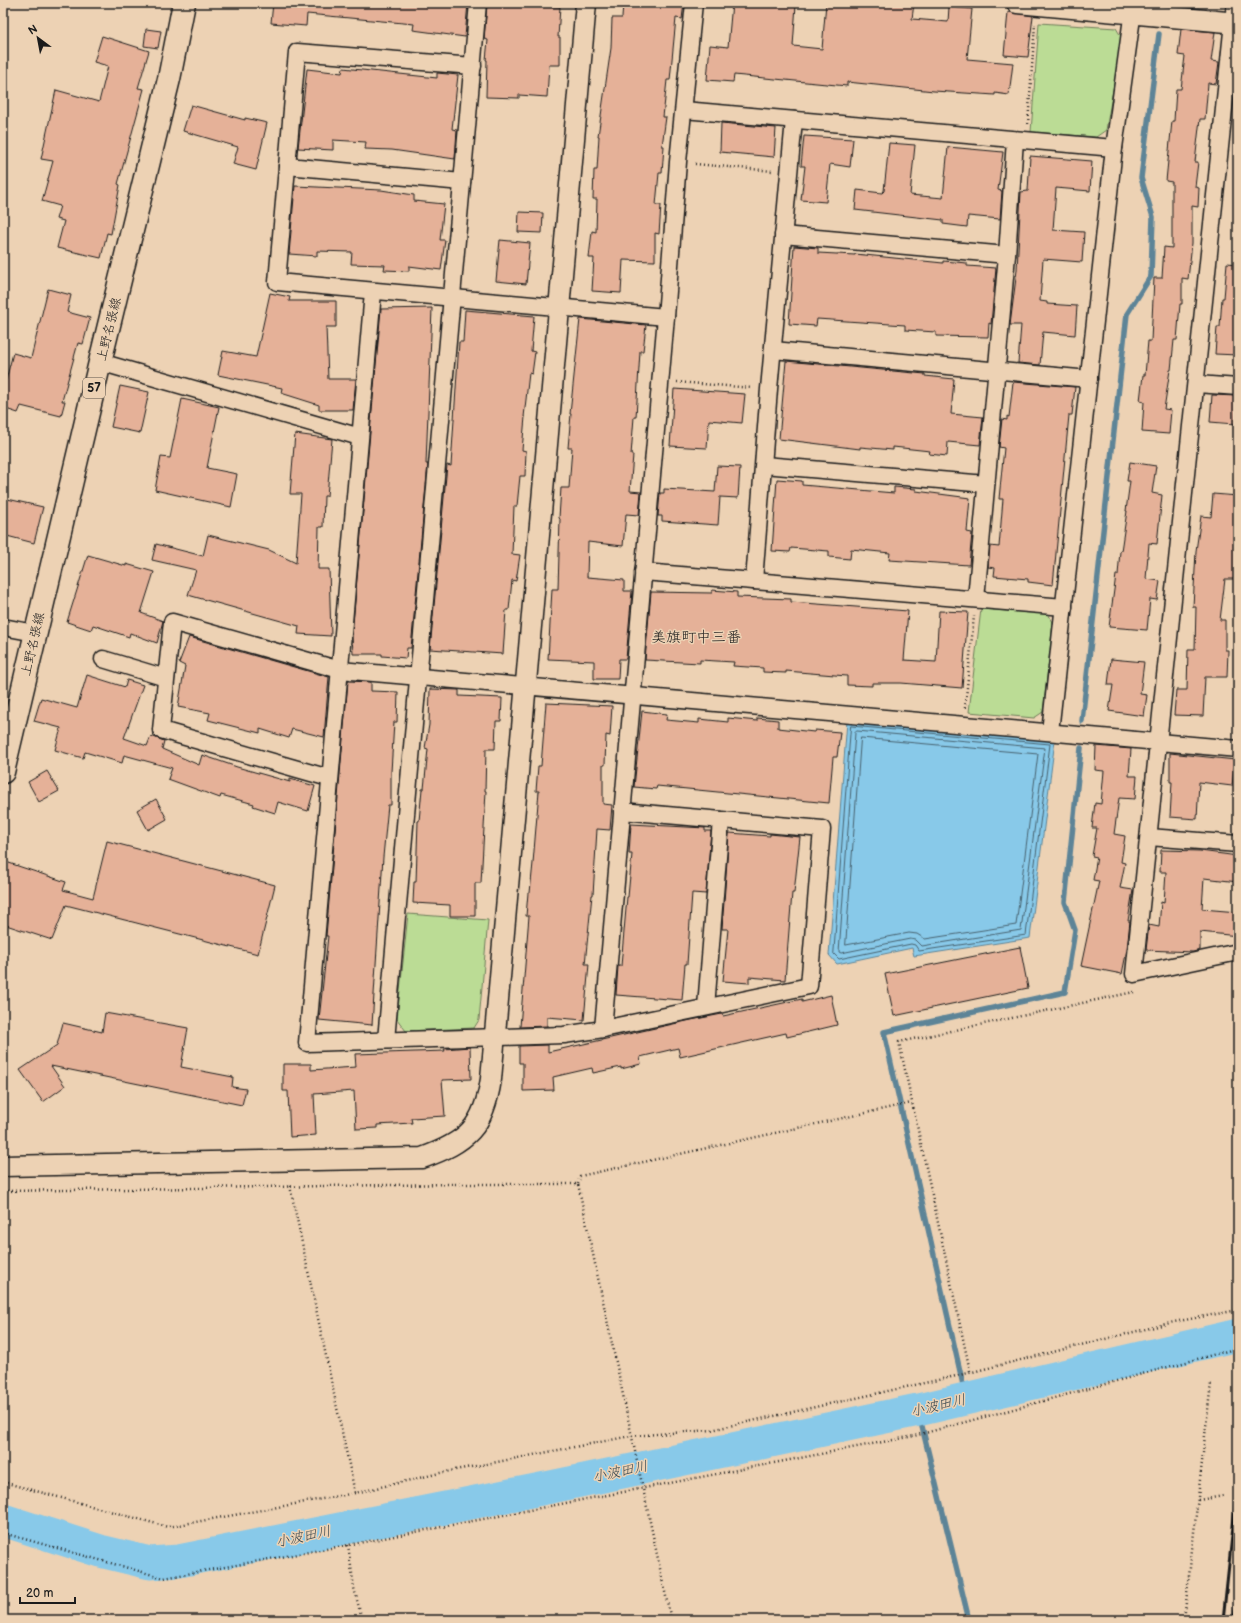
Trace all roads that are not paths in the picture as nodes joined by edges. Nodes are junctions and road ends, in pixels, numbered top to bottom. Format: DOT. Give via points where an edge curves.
graph roads {
  1 [pos="184,3"];
  2 [pos="478,3"];
  3 [pos="586,3"];
  4 [pos="694,3"];
  5 [pos="1017,3"];
  6 [pos="1235,3"];
  7 [pos="1134,9"];
  8 [pos="1235,23"];
  9 [pos="473,66"];
  10 [pos="684,110"];
  11 [pos="794,120"];
  12 [pos="1021,141"];
  13 [pos="1114,148"];
  14 [pos="287,166"];
  15 [pos="462,182"];
  16 [pos="783,235"];
  17 [pos="1007,255"];
  18 [pos="372,292"];
  19 [pos="453,298"];
  20 [pos="559,307"];
  21 [pos="666,317"];
  22 [pos="773,350"];
  23 [pos="100,362"];
  24 [pos="997,371"];
  25 [pos="1089,379"];
  26 [pos="1197,384"];
  27 [pos="1238,387"];
  28 [pos="360,437"];
  29 [pos="764,465"];
  30 [pos="986,484"];
  31 [pos="643,572"];
  32 [pos="754,581"];
  33 [pos="976,599"];
  34 [pos="1064,607"];
  35 [pos="3,627"];
  36 [pos="35,633"];
  37 [pos="103,659"];
  38 [pos="340,670"];
  39 [pos="418,676"];
  40 [pos="166,678"];
  41 [pos="525,686"];
  42 [pos="633,696"];
  43 [pos="1050,732"];
  44 [pos="1158,741"];
  45 [pos="1238,749"];
  46 [pos="3,772"];
  47 [pos="329,778"];
  48 [pos="622,811"];
  49 [pos="721,820"];
  50 [pos="1149,838"];
  51 [pos="1238,844"];
  52 [pos="1238,952"];
  53 [pos="706,1007"];
  54 [pos="603,1029"];
  55 [pos="495,1037"];
  56 [pos="386,1040"];
  57 [pos="3,1166"];
  1 -- 23 [label="main road, 上野名張線 / 57" via="169,79"];
  2 -- 9 [label="street"];
  3 -- 20 [label="street"];
  4 -- 10 [label="street"];
  5 -- 7 [label="street"];
  6 -- 8 [label="street"];
  7 -- 8 [label="street"];
  7 -- 13 [label="street"];
  8 -- 26 [label="street"];
  9 -- 14 [label="street" via="297,52"];
  9 -- 15 [label="street"];
  10 -- 11 [label="street"];
  10 -- 21 [label="street"];
  11 -- 12 [label="street"];
  11 -- 16 [label="street"];
  12 -- 13 [label="street"];
  12 -- 17 [label="street"];
  13 -- 25 [label="street"];
  14 -- 15 [label="street"];
  14 -- 18 [label="street" via="277,282"];
  15 -- 19 [label="street"];
  16 -- 17 [label="street"];
  16 -- 22 [label="street"];
  17 -- 24 [label="street"];
  18 -- 19 [label="street"];
  18 -- 28 [label="street"];
  19 -- 20 [label="street"];
  19 -- 39 [label="street"];
  20 -- 21 [label="street"];
  20 -- 41 [label="street"];
  21 -- 31 [label="street"];
  22 -- 24 [label="street"];
  22 -- 29 [label="street"];
  23 -- 28 [label="street"];
  23 -- 36 [label="main road, 上野名張線 / 57"];
  24 -- 25 [label="street"];
  24 -- 30 [label="street"];
  25 -- 34 [label="street"];
  26 -- 27 [label="street"];
  26 -- 44 [label="street"];
  28 -- 38 [label="street"];
  29 -- 30 [label="street"];
  29 -- 32 [label="street"];
  30 -- 33 [label="street"];
  31 -- 32 [label="street"];
  31 -- 42 [label="street"];
  32 -- 33 [label="street"];
  33 -- 34 [label="street"];
  34 -- 43 [label="street"];
  35 -- 36 [label="street"];
  36 -- 46 [label="main road, 上野名張線 / 57"];
  37 -- 40 [label="street"];
  38 -- 39 [label="street"];
  38 -- 40 [label="street" via="172,622"];
  38 -- 47 [label="street"];
  39 -- 41 [label="street"];
  39 -- 56 [label="street"];
  40 -- 47 [label="street" via="161,730"];
  41 -- 42 [label="street"];
  41 -- 55 [label="street"];
  42 -- 43 [label="street"];
  42 -- 48 [label="street"];
  43 -- 44 [label="street"];
  44 -- 45 [label="street"];
  44 -- 50 [label="street"];
  47 -- 56 [label="street" via="306,1043"];
  48 -- 49 [label="street"];
  48 -- 54 [label="street"];
  49 -- 53 [label="street"];
  49 -- 53 [label="street" via="822,829 822,837 809,986"];
  50 -- 51 [label="street"];
  50 -- 52 [label="street" via="1134,974"];
  53 -- 54 [label="street"];
  54 -- 55 [label="street" via="564,1035"];
  55 -- 56 [label="street"];
  55 -- 57 [label="street" via="489,1096 475,1126 462,1140 422,1158"];
}
